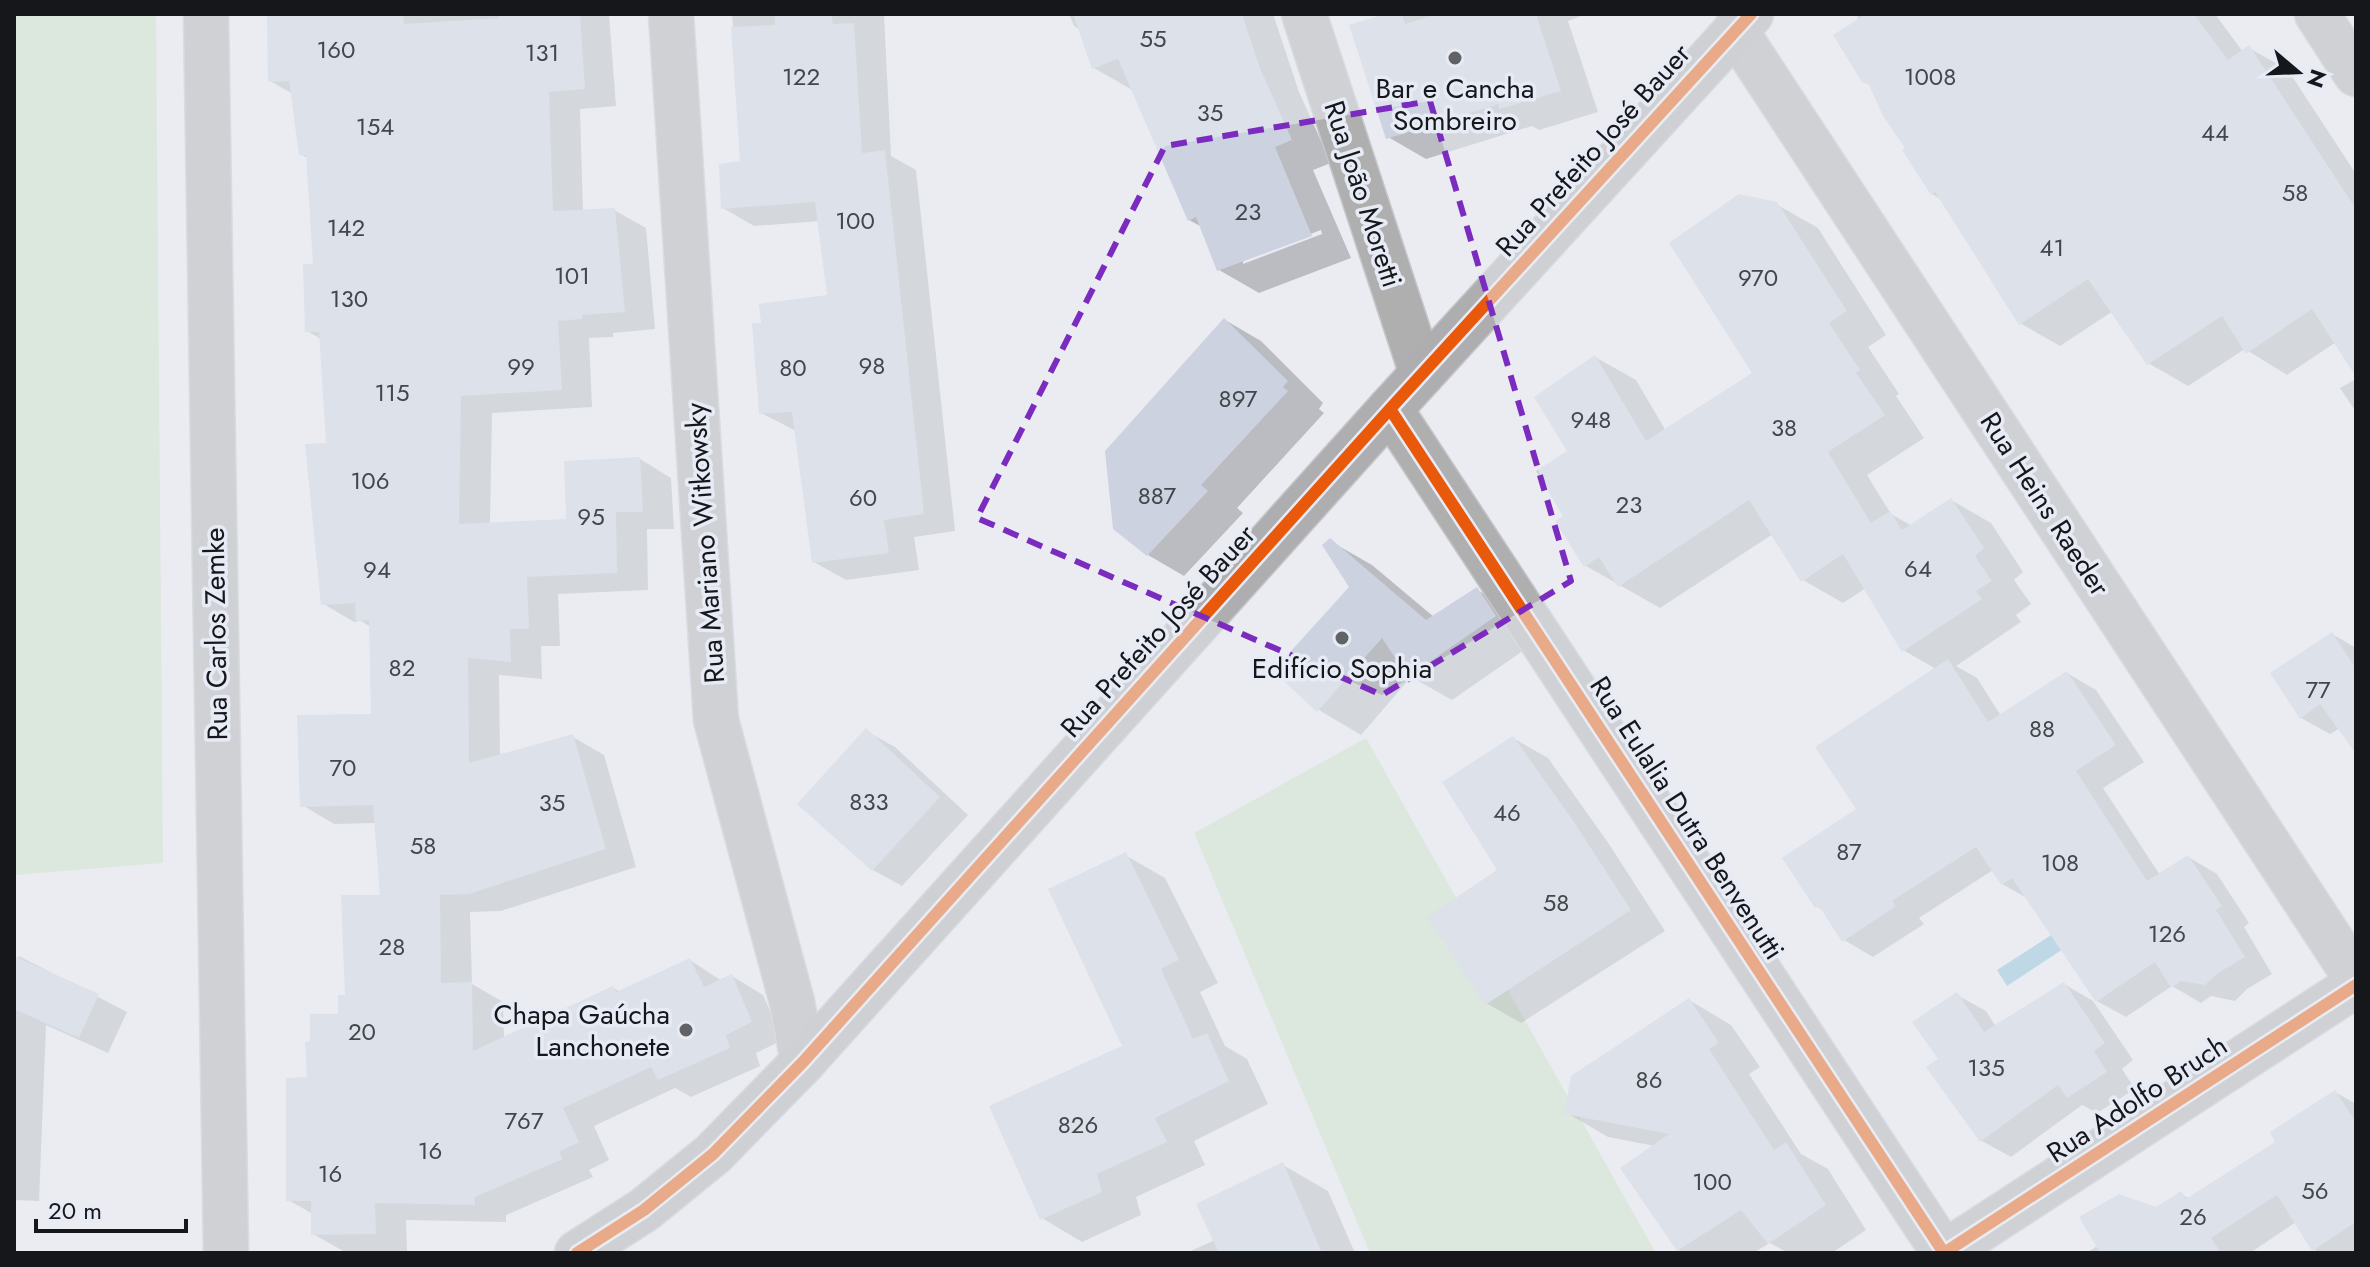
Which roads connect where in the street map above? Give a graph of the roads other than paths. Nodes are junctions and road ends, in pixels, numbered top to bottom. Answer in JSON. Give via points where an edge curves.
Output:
{"nodes":[{"id":1,"x":206,"y":14,"type":"edge"},
{"id":2,"x":671,"y":14,"type":"edge"},
{"id":3,"x":1304,"y":14,"type":"edge"},
{"id":4,"x":2317,"y":14,"type":"edge"},
{"id":5,"x":1743,"y":22,"type":"edge"},
{"id":6,"x":2356,"y":74,"type":"edge"},
{"id":7,"x":1422,"y":374,"type":"junction"},
{"id":8,"x":1390,"y":409,"type":"junction"},
{"id":9,"x":2356,"y":978,"type":"edge"},
{"id":10,"x":2356,"y":985,"type":"edge"},
{"id":11,"x":803,"y":1062,"type":"junction"},
{"id":12,"x":226,"y":1253,"type":"edge"},
{"id":13,"x":577,"y":1253,"type":"edge"},
{"id":14,"x":1944,"y":1253,"type":"edge"}],
"edges":[{"from":1,"to":12,"type":"street","name":"Rua Carlos Zemke"},
{"from":2,"to":11,"type":"street","name":"Rua Mariano Witkowsky","via":[[716,720],[792,1002]]},
{"from":3,"to":7,"type":"street","name":"Rua João Moretti"},
{"from":4,"to":6,"type":"street"},
{"from":5,"to":7,"type":"street","name":"Rua Prefeito José Bauer"},
{"from":5,"to":9,"type":"street","name":"Rua Heins Raeder"},
{"from":7,"to":8,"type":"street","name":"Rua Prefeito José Bauer"},
{"from":8,"to":11,"type":"street","name":"Rua Prefeito José Bauer"},
{"from":8,"to":14,"type":"street","name":"Rua Eulalia Dutra Benvenutti"},
{"from":10,"to":14,"type":"street","name":"Rua Adolfo Bruch"},
{"from":11,"to":13,"type":"street","name":"Rua Prefeito José Bauer","via":[[713,1154],[644,1210]]}]}
